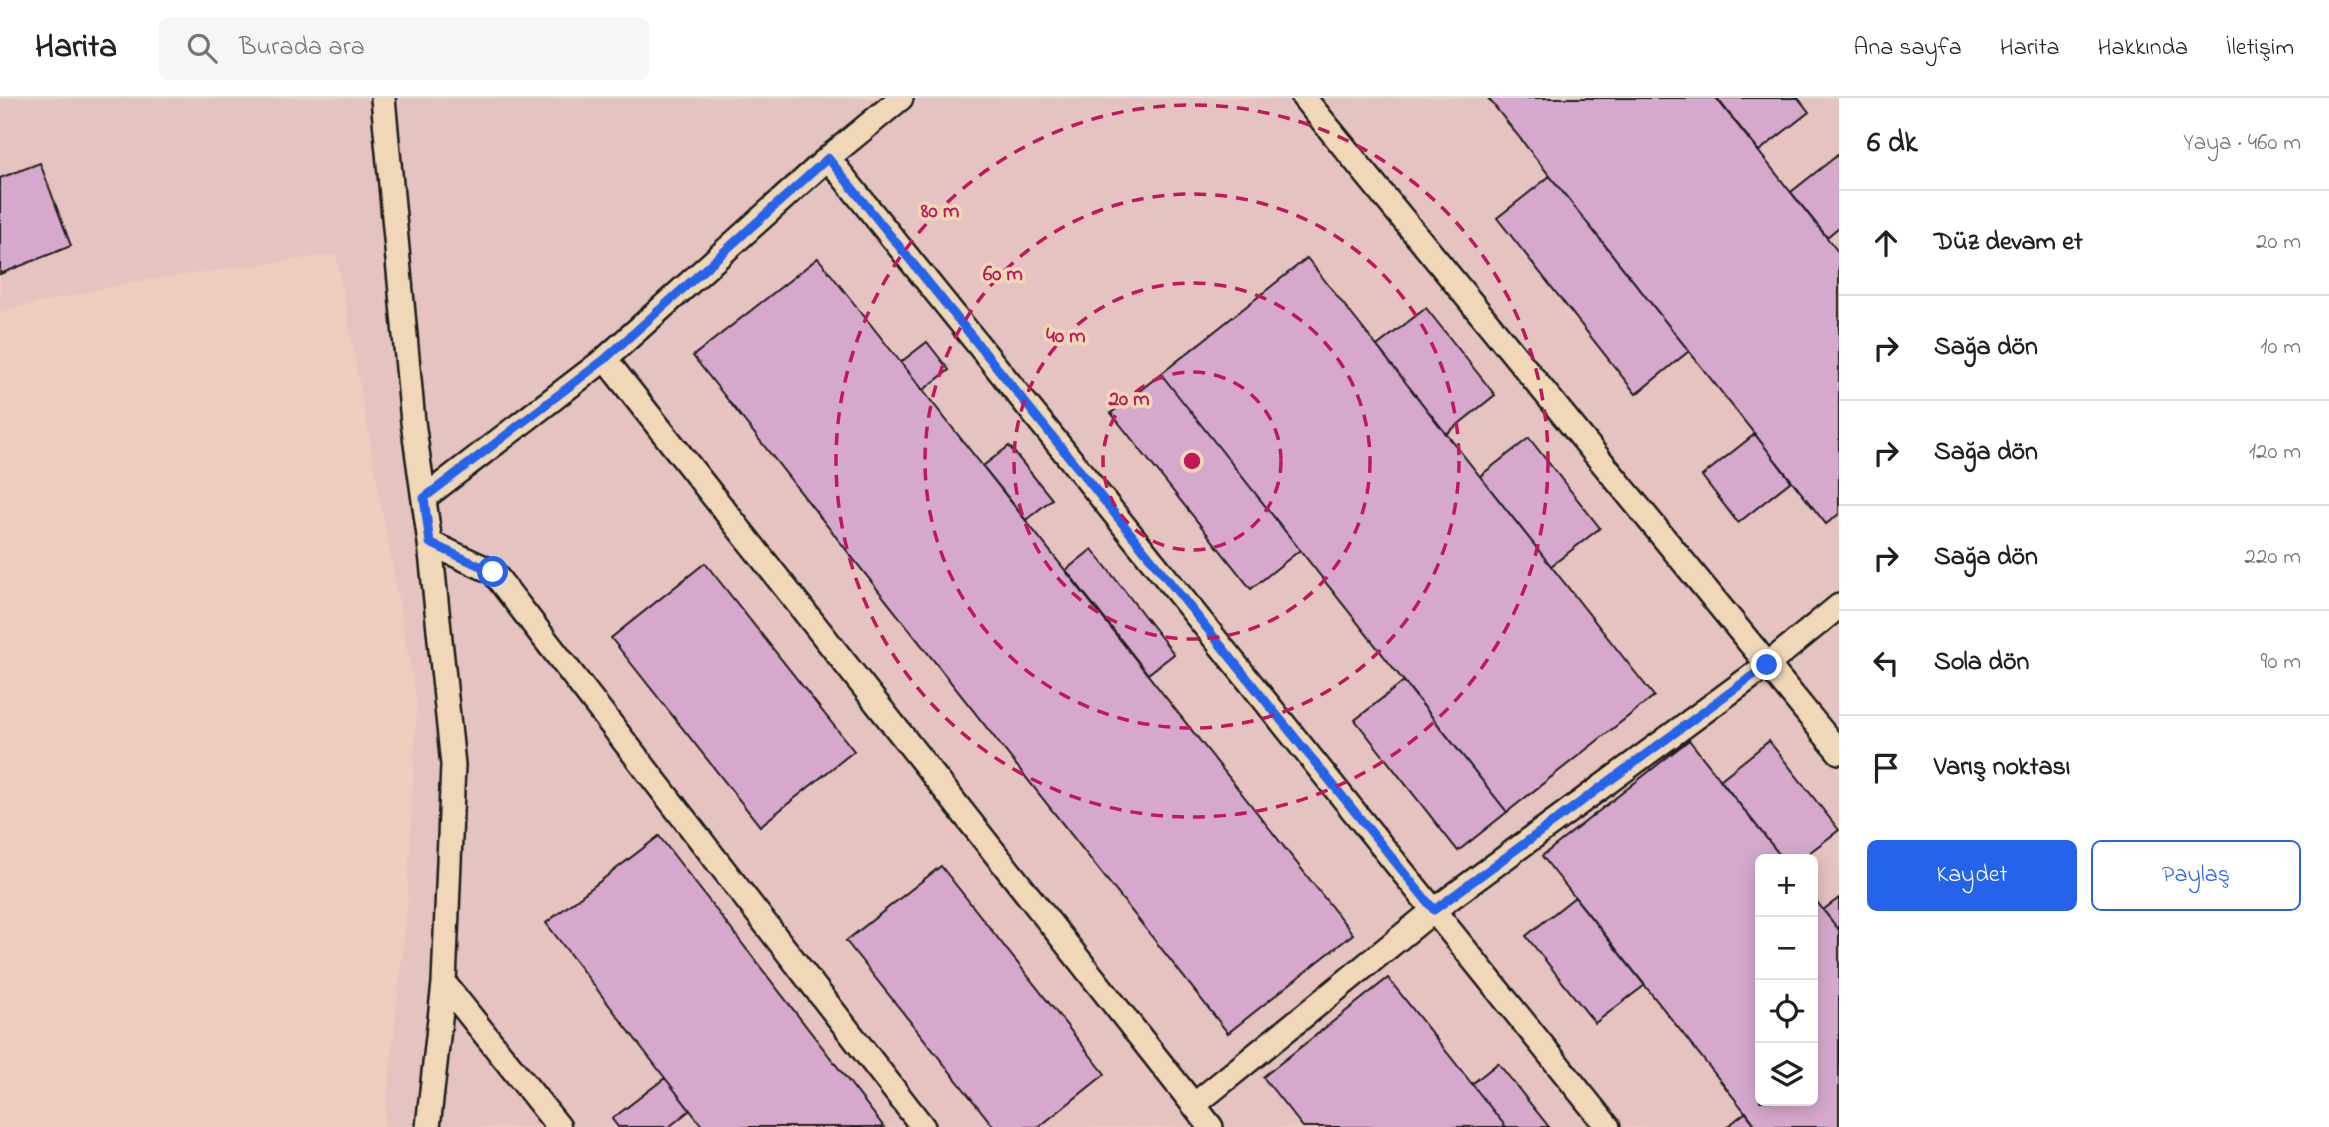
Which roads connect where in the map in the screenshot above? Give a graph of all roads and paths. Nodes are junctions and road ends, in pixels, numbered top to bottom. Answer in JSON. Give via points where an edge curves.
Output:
{"nodes":[{"id":1,"x":383,"y":98,"type":"edge"},
{"id":2,"x":901,"y":98,"type":"edge"},
{"id":3,"x":1304,"y":98,"type":"edge"},
{"id":4,"x":828,"y":158,"type":"junction"},
{"id":5,"x":605,"y":359,"type":"junction"},
{"id":6,"x":424,"y":498,"type":"junction"},
{"id":7,"x":430,"y":543,"type":"junction"},
{"id":8,"x":1839,"y":606,"type":"edge"},
{"id":9,"x":1767,"y":665,"type":"junction"},
{"id":10,"x":1839,"y":752,"type":"edge"},
{"id":11,"x":1434,"y":910,"type":"junction"},
{"id":12,"x":444,"y":983,"type":"junction"},
{"id":13,"x":1194,"y":1105,"type":"junction"},
{"id":14,"x":556,"y":1126,"type":"edge"},
{"id":15,"x":428,"y":1127,"type":"edge"},
{"id":16,"x":923,"y":1127,"type":"edge"},
{"id":17,"x":1211,"y":1127,"type":"edge"},
{"id":18,"x":1608,"y":1127,"type":"edge"}],
"edges":[{"from":1,"to":6,"type":"street"},
{"from":2,"to":4,"type":"street"},
{"from":3,"to":9,"type":"street"},
{"from":4,"to":5,"type":"street"},
{"from":4,"to":11,"type":"street"},
{"from":5,"to":6,"type":"street"},
{"from":5,"to":13,"type":"street"},
{"from":6,"to":7,"type":"street"},
{"from":7,"to":12,"type":"street","via":[[453,765]]},
{"from":7,"to":16,"type":"street","via":[[493,572]]},
{"from":8,"to":9,"type":"street"},
{"from":9,"to":10,"type":"street"},
{"from":9,"to":11,"type":"street"},
{"from":11,"to":13,"type":"street"},
{"from":11,"to":18,"type":"street"},
{"from":12,"to":14,"type":"street"},
{"from":12,"to":15,"type":"street"},
{"from":13,"to":17,"type":"street"}]}
